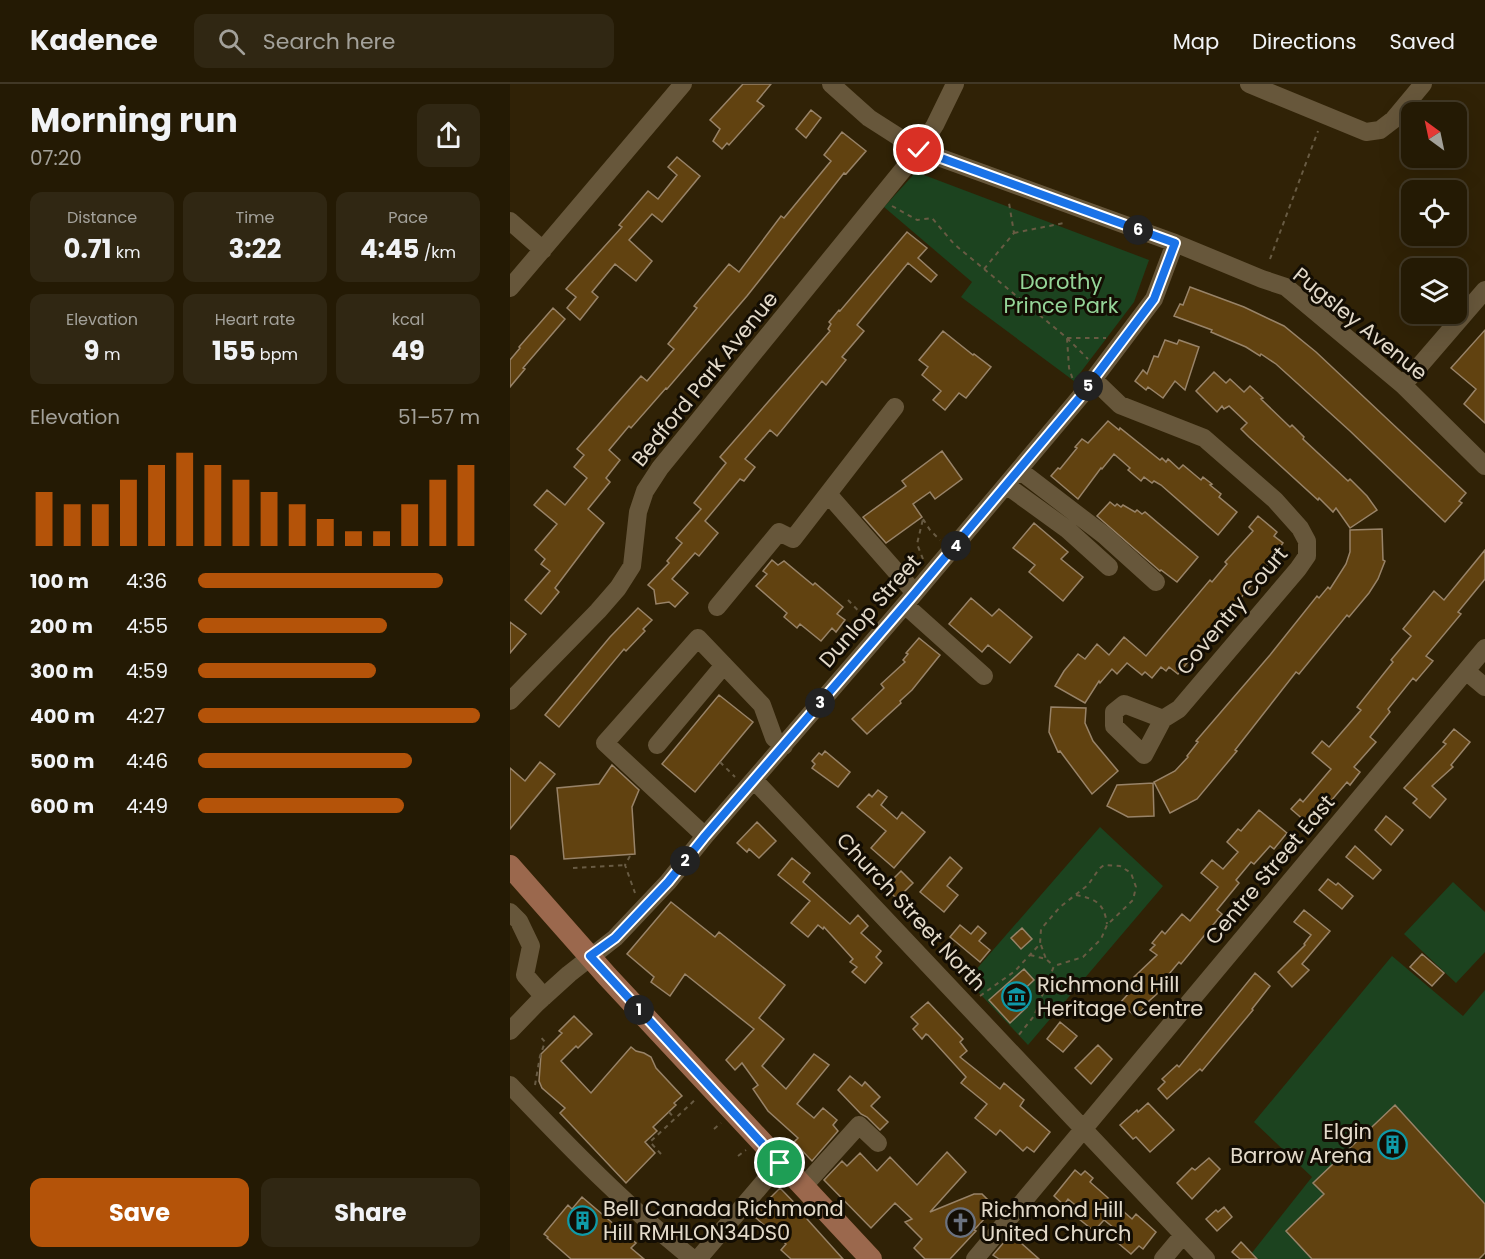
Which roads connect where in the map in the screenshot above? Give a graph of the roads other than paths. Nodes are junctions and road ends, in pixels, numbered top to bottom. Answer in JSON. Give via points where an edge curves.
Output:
{"nodes":[{"id":1,"x":683,"y":84,"type":"edge"},
{"id":2,"x":831,"y":84,"type":"edge"},
{"id":3,"x":955,"y":84,"type":"edge"},
{"id":4,"x":1249,"y":84,"type":"edge"},
{"id":5,"x":1423,"y":84,"type":"edge"},
{"id":6,"x":919,"y":150,"type":"junction"},
{"id":7,"x":510,"y":221,"type":"edge"},
{"id":8,"x":1175,"y":243,"type":"junction"},
{"id":9,"x":543,"y":250,"type":"junction"},
{"id":10,"x":510,"y":288,"type":"edge"},
{"id":11,"x":1485,"y":290,"type":"edge"},
{"id":12,"x":1092,"y":370,"type":"junction"},
{"id":13,"x":1403,"y":385,"type":"junction"},
{"id":14,"x":895,"y":408,"type":"dead end"},
{"id":15,"x":1485,"y":466,"type":"edge"},
{"id":16,"x":1019,"y":470,"type":"junction"},
{"id":17,"x":1006,"y":485,"type":"junction"},
{"id":18,"x":828,"y":494,"type":"junction"},
{"id":19,"x":1108,"y":567,"type":"dead end"},
{"id":20,"x":1156,"y":582,"type":"dead end"},
{"id":21,"x":910,"y":599,"type":"junction"},
{"id":22,"x":717,"y":607,"type":"dead end"},
{"id":23,"x":1485,"y":648,"type":"edge"},
{"id":24,"x":724,"y":665,"type":"junction"},
{"id":25,"x":1466,"y":671,"type":"junction"},
{"id":26,"x":984,"y":676,"type":"dead end"},
{"id":27,"x":1485,"y":687,"type":"edge"},
{"id":28,"x":510,"y":701,"type":"edge"},
{"id":29,"x":1163,"y":718,"type":"dead end"},
{"id":30,"x":657,"y":745,"type":"dead end"},
{"id":31,"x":784,"y":746,"type":"junction"},
{"id":32,"x":747,"y":780,"type":"junction"},
{"id":33,"x":705,"y":836,"type":"junction"},
{"id":34,"x":512,"y":872,"type":"edge"},
{"id":35,"x":541,"y":900,"type":"junction"},
{"id":36,"x":514,"y":917,"type":"edge"},
{"id":37,"x":590,"y":956,"type":"junction"},
{"id":38,"x":544,"y":997,"type":"junction"},
{"id":39,"x":510,"y":1032,"type":"edge"},
{"id":40,"x":510,"y":1085,"type":"edge"},
{"id":41,"x":1082,"y":1129,"type":"junction"},
{"id":42,"x":878,"y":1143,"type":"dead end"},
{"id":43,"x":780,"y":1163,"type":"junction"},
{"id":44,"x":803,"y":1187,"type":"junction"},
{"id":45,"x":1183,"y":1235,"type":"junction"},
{"id":46,"x":693,"y":1259,"type":"edge"},
{"id":47,"x":698,"y":1259,"type":"edge"},
{"id":48,"x":871,"y":1259,"type":"edge"},
{"id":49,"x":975,"y":1259,"type":"edge"},
{"id":50,"x":1163,"y":1259,"type":"edge"},
{"id":51,"x":1206,"y":1259,"type":"edge"}],
"edges":[{"from":1,"to":9,"type":"street"},
{"from":2,"to":6,"type":"street","name":"Pugsley Avenue","via":[[869,118]]},
{"from":3,"to":6,"type":"street","name":"Bedford Park Avenue"},
{"from":4,"to":5,"type":"street","via":[[1366,132],[1380,130],[1393,120]]},
{"from":6,"to":8,"type":"street","name":"Pugsley Avenue"},
{"from":6,"to":28,"type":"street","name":"Bedford Park Avenue","via":[[660,468],[645,491],[638,512],[632,566],[618,588]]},
{"from":7,"to":9,"type":"street"},
{"from":8,"to":12,"type":"street","name":"Dunlop Street","via":[[1154,299]]},
{"from":8,"to":13,"type":"street","name":"Pugsley Avenue","via":[[1286,287]]},
{"from":9,"to":10,"type":"street"},
{"from":11,"to":13,"type":"street"},
{"from":12,"to":16,"type":"street","name":"Dunlop Street"},
{"from":12,"to":29,"type":"street","name":"Coventry Court","via":[[1120,405],[1204,438],[1275,500],[1307,540],[1307,556],[1298,569],[1179,709]]},
{"from":13,"to":15,"type":"street","name":"Pugsley Avenue"},
{"from":14,"to":18,"type":"street"},
{"from":16,"to":17,"type":"street","name":"Dunlop Street"},
{"from":16,"to":20,"type":"street","via":[[1104,535]]},
{"from":17,"to":19,"type":"street","via":[[1068,530]]},
{"from":17,"to":21,"type":"street","name":"Dunlop Street"},
{"from":18,"to":21,"type":"street"},
{"from":18,"to":22,"type":"street","via":[[793,539],[779,532]]},
{"from":21,"to":26,"type":"street"},
{"from":21,"to":31,"type":"street","name":"Dunlop Street"},
{"from":23,"to":25,"type":"street","name":"Centre Street East"},
{"from":24,"to":30,"type":"street"},
{"from":24,"to":31,"type":"street","via":[[762,705],[774,738]]},
{"from":24,"to":33,"type":"street","via":[[698,638],[605,743]]},
{"from":25,"to":27,"type":"street"},
{"from":25,"to":41,"type":"street","name":"Centre Street East"},
{"from":31,"to":32,"type":"street","name":"Dunlop Street"},
{"from":32,"to":33,"type":"street","name":"Dunlop Street"},
{"from":32,"to":41,"type":"street","name":"Church Street North"},
{"from":33,"to":37,"type":"street","name":"Dunlop Street","via":[[615,938]]},
{"from":34,"to":35,"type":"main road"},
{"from":35,"to":36,"type":"street"},
{"from":35,"to":37,"type":"main road"},
{"from":36,"to":38,"type":"street","via":[[531,946],[520,980]]},
{"from":37,"to":38,"type":"street","name":"Dunlop Street"},
{"from":37,"to":43,"type":"main road"},
{"from":38,"to":39,"type":"street","name":"Dunlop Street"},
{"from":40,"to":46,"type":"street","via":[[661,1234]]},
{"from":41,"to":45,"type":"street","name":"Church Street North"},
{"from":41,"to":49,"type":"street","name":"Centre Street East"},
{"from":42,"to":44,"type":"street","via":[[859,1125]]},
{"from":43,"to":44,"type":"main road"},
{"from":43,"to":47,"type":"street"},
{"from":44,"to":48,"type":"main road"},
{"from":45,"to":50,"type":"street"},
{"from":45,"to":51,"type":"street","name":"Church Street North"}]}
